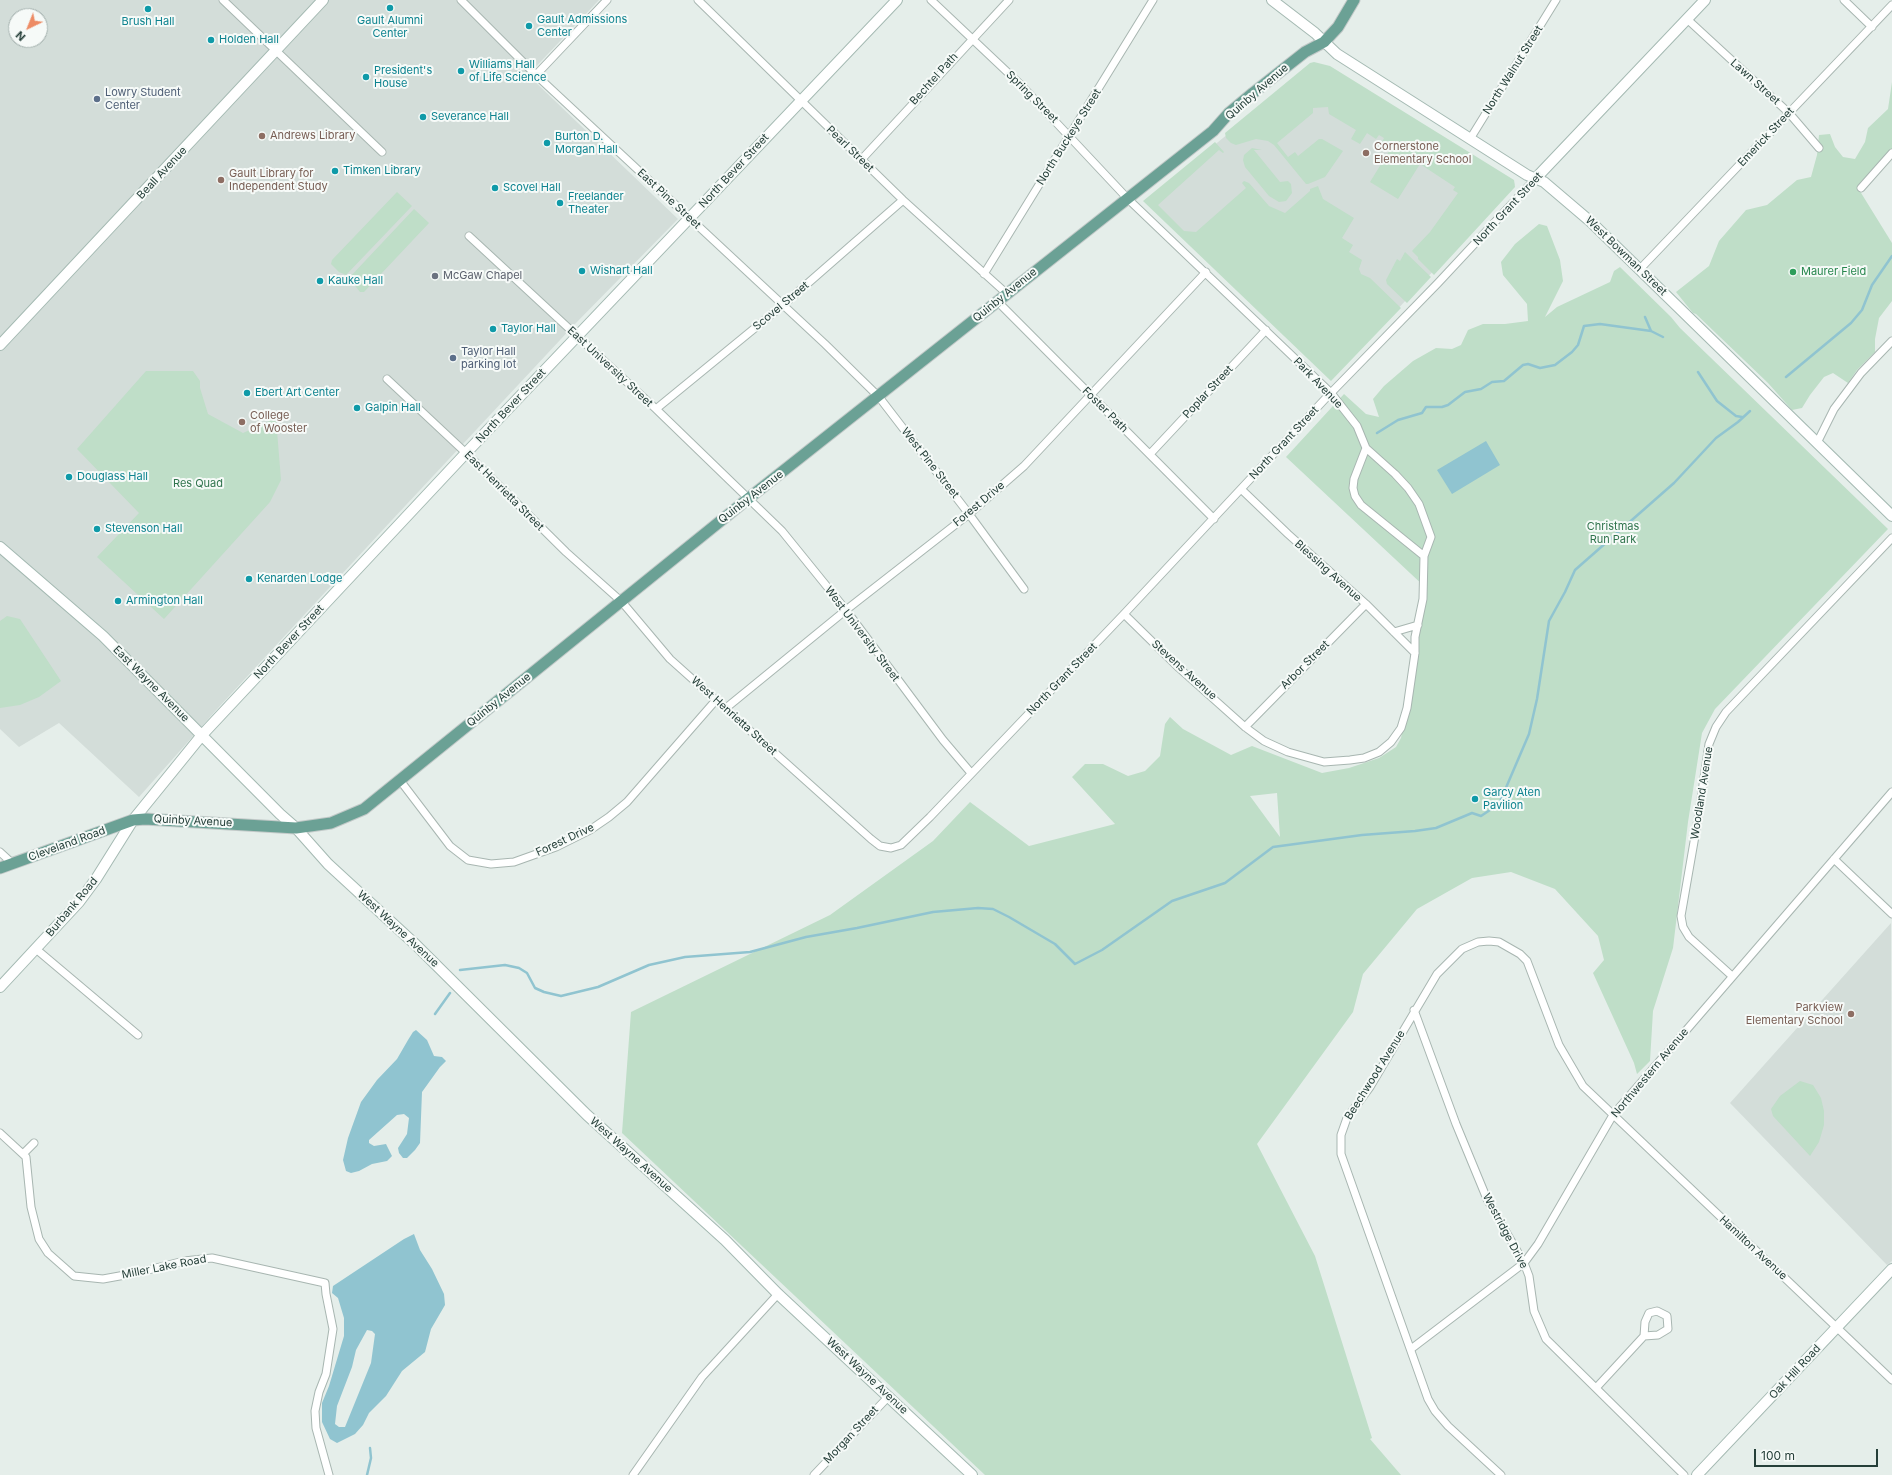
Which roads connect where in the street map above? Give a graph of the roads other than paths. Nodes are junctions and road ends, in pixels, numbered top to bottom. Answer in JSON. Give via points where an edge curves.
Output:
{"nodes":[{"id":1,"x":223,"y":0,"type":"edge"},
{"id":2,"x":322,"y":0,"type":"edge"},
{"id":3,"x":461,"y":0,"type":"edge"},
{"id":4,"x":608,"y":0,"type":"edge"},
{"id":5,"x":698,"y":0,"type":"edge"},
{"id":6,"x":897,"y":0,"type":"edge"},
{"id":7,"x":931,"y":0,"type":"edge"},
{"id":8,"x":1009,"y":0,"type":"edge"},
{"id":9,"x":1153,"y":0,"type":"edge"},
{"id":10,"x":1272,"y":0,"type":"edge"},
{"id":11,"x":1354,"y":0,"type":"edge"},
{"id":12,"x":1556,"y":0,"type":"edge"},
{"id":13,"x":1705,"y":0,"type":"edge"},
{"id":14,"x":1844,"y":0,"type":"edge"},
{"id":15,"x":1892,"y":5,"type":"edge"},
{"id":16,"x":1687,"y":20,"type":"junction"},
{"id":17,"x":1872,"y":27,"type":"junction"},
{"id":18,"x":971,"y":39,"type":"junction"},
{"id":19,"x":1324,"y":42,"type":"junction"},
{"id":20,"x":276,"y":50,"type":"junction"},
{"id":21,"x":536,"y":75,"type":"junction"},
{"id":22,"x":801,"y":100,"type":"junction"},
{"id":23,"x":1789,"y":113,"type":"junction"},
{"id":24,"x":1069,"y":136,"type":"junction"},
{"id":25,"x":1470,"y":139,"type":"junction"},
{"id":26,"x":1819,"y":148,"type":"dead end"},
{"id":27,"x":382,"y":152,"type":"dead end"},
{"id":28,"x":1892,"y":153,"type":"edge"},
{"id":29,"x":861,"y":160,"type":"junction"},
{"id":30,"x":1536,"y":178,"type":"junction"},
{"id":31,"x":1861,"y":188,"type":"dead end"},
{"id":32,"x":1128,"y":199,"type":"junction"},
{"id":33,"x":903,"y":200,"type":"junction"},
{"id":34,"x":689,"y":219,"type":"junction"},
{"id":35,"x":469,"y":236,"type":"dead end"},
{"id":36,"x":1640,"y":269,"type":"junction"},
{"id":37,"x":1206,"y":272,"type":"junction"},
{"id":38,"x":984,"y":274,"type":"junction"},
{"id":39,"x":1006,"y":293,"type":"junction"},
{"id":40,"x":997,"y":301,"type":"junction"},
{"id":41,"x":783,"y":305,"type":"junction"},
{"id":42,"x":1266,"y":330,"type":"junction"},
{"id":43,"x":578,"y":336,"type":"junction"},
{"id":44,"x":1892,"y":341,"type":"edge"},
{"id":45,"x":0,"y":345,"type":"edge"},
{"id":46,"x":387,"y":379,"type":"dead end"},
{"id":47,"x":1331,"y":393,"type":"junction"},
{"id":48,"x":1090,"y":396,"type":"junction"},
{"id":49,"x":879,"y":397,"type":"junction"},
{"id":50,"x":656,"y":409,"type":"junction"},
{"id":51,"x":1817,"y":443,"type":"junction"},
{"id":52,"x":1366,"y":448,"type":"junction"},
{"id":53,"x":466,"y":453,"type":"junction"},
{"id":54,"x":1150,"y":454,"type":"junction"},
{"id":55,"x":1241,"y":489,"type":"junction"},
{"id":56,"x":749,"y":498,"type":"junction"},
{"id":57,"x":969,"y":514,"type":"junction"},
{"id":58,"x":1892,"y":516,"type":"edge"},
{"id":59,"x":1214,"y":519,"type":"junction"},
{"id":60,"x":1892,"y":538,"type":"edge"},
{"id":61,"x":0,"y":548,"type":"edge"},
{"id":62,"x":1424,"y":556,"type":"junction"},
{"id":63,"x":1024,"y":589,"type":"dead end"},
{"id":64,"x":622,"y":602,"type":"junction"},
{"id":65,"x":1366,"y":604,"type":"junction"},
{"id":66,"x":846,"y":610,"type":"junction"},
{"id":67,"x":1124,"y":614,"type":"junction"},
{"id":68,"x":1418,"y":625,"type":"junction"},
{"id":69,"x":1394,"y":632,"type":"junction"},
{"id":70,"x":1415,"y":653,"type":"junction"},
{"id":71,"x":716,"y":700,"type":"junction"},
{"id":72,"x":726,"y":708,"type":"junction"},
{"id":73,"x":1245,"y":726,"type":"junction"},
{"id":74,"x":202,"y":735,"type":"junction"},
{"id":75,"x":971,"y":773,"type":"junction"},
{"id":76,"x":399,"y":779,"type":"junction"},
{"id":77,"x":1892,"y":792,"type":"edge"},
{"id":78,"x":133,"y":820,"type":"junction"},
{"id":79,"x":854,"y":823,"type":"joint"},
{"id":80,"x":296,"y":828,"type":"junction"},
{"id":81,"x":0,"y":852,"type":"edge"},
{"id":82,"x":1834,"y":859,"type":"junction"},
{"id":83,"x":12,"y":863,"type":"junction"},
{"id":84,"x":0,"y":868,"type":"edge"},
{"id":85,"x":1892,"y":914,"type":"edge"},
{"id":86,"x":36,"y":949,"type":"junction"},
{"id":87,"x":1732,"y":976,"type":"junction"},
{"id":88,"x":0,"y":987,"type":"edge"},
{"id":89,"x":1414,"y":1010,"type":"junction"},
{"id":90,"x":138,"y":1036,"type":"dead end"},
{"id":91,"x":1613,"y":1115,"type":"junction"},
{"id":92,"x":0,"y":1134,"type":"edge"},
{"id":93,"x":34,"y":1143,"type":"dead end"},
{"id":94,"x":23,"y":1154,"type":"junction"},
{"id":95,"x":1524,"y":1263,"type":"junction"},
{"id":96,"x":1892,"y":1270,"type":"edge"},
{"id":97,"x":778,"y":1294,"type":"junction"},
{"id":98,"x":1837,"y":1328,"type":"junction"},
{"id":99,"x":1644,"y":1336,"type":"dead end"},
{"id":100,"x":1411,"y":1349,"type":"junction"},
{"id":101,"x":1892,"y":1380,"type":"edge"},
{"id":102,"x":1596,"y":1388,"type":"junction"},
{"id":103,"x":889,"y":1396,"type":"junction"},
{"id":104,"x":328,"y":1473,"type":"edge"},
{"id":105,"x":633,"y":1475,"type":"edge"},
{"id":106,"x":814,"y":1475,"type":"edge"},
{"id":107,"x":972,"y":1475,"type":"edge"},
{"id":108,"x":1501,"y":1475,"type":"edge"},
{"id":109,"x":1684,"y":1475,"type":"edge"},
{"id":110,"x":1698,"y":1475,"type":"edge"}],
"edges":[{"from":1,"to":20,"type":"street"},
{"from":2,"to":20,"type":"street","name":"Beall Avenue"},
{"from":3,"to":21,"type":"street","name":"East Pine Street"},
{"from":4,"to":21,"type":"street"},
{"from":5,"to":22,"type":"street","name":"Pearl Street"},
{"from":6,"to":22,"type":"street","name":"North Bever Street"},
{"from":7,"to":18,"type":"street","name":"Spring Street"},
{"from":8,"to":18,"type":"street","name":"Bechtel Path"},
{"from":9,"to":24,"type":"street","name":"North Buckeye Street"},
{"from":10,"to":19,"type":"street","name":"West Bowman Street"},
{"from":11,"to":19,"type":"main road","name":"Quinby Avenue","via":[[1338,27]]},
{"from":12,"to":25,"type":"street","name":"North Walnut Street"},
{"from":13,"to":16,"type":"street","name":"North Grant Street"},
{"from":14,"to":17,"type":"street"},
{"from":15,"to":17,"type":"street","name":"Emerick Street"},
{"from":16,"to":23,"type":"street","name":"Lawn Street"},
{"from":16,"to":30,"type":"street","name":"North Grant Street"},
{"from":17,"to":23,"type":"street","name":"Emerick Street"},
{"from":18,"to":24,"type":"street","name":"Spring Street","via":[[1021,85]]},
{"from":18,"to":29,"type":"street","name":"Bechtel Path"},
{"from":19,"to":25,"type":"street","name":"West Bowman Street","via":[[1338,54]]},
{"from":19,"to":32,"type":"main road","name":"Quinby Avenue","via":[[1305,52],[1253,93],[1220,125]]},
{"from":20,"to":27,"type":"street"},
{"from":20,"to":45,"type":"street","name":"Beall Avenue"},
{"from":21,"to":34,"type":"street","name":"East Pine Street"},
{"from":22,"to":29,"type":"street","name":"Pearl Street"},
{"from":22,"to":34,"type":"street","name":"North Bever Street"},
{"from":23,"to":26,"type":"street","name":"Lawn Street"},
{"from":23,"to":36,"type":"street","name":"Emerick Street"},
{"from":24,"to":32,"type":"street","name":"Spring Street"},
{"from":24,"to":38,"type":"street","name":"North Buckeye Street"},
{"from":25,"to":30,"type":"street","name":"West Bowman Street"},
{"from":28,"to":31,"type":"street"},
{"from":29,"to":33,"type":"street","name":"Pearl Street"},
{"from":30,"to":36,"type":"street","name":"West Bowman Street","via":[[1591,222]]},
{"from":30,"to":47,"type":"street","name":"North Grant Street"},
{"from":32,"to":37,"type":"street","name":"Park Avenue"},
{"from":32,"to":39,"type":"main road","name":"Quinby Avenue"},
{"from":33,"to":38,"type":"street","name":"Pearl Street"},
{"from":33,"to":41,"type":"street","name":"Scovel Street"},
{"from":34,"to":41,"type":"street","name":"East Pine Street"},
{"from":34,"to":43,"type":"street","name":"North Bever Street"},
{"from":35,"to":43,"type":"street","name":"East University Street"},
{"from":36,"to":51,"type":"street","name":"West Bowman Street"},
{"from":37,"to":42,"type":"street","name":"Park Avenue"},
{"from":37,"to":48,"type":"street","name":"Forest Drive"},
{"from":38,"to":39,"type":"street","name":"Pearl Street"},
{"from":39,"to":40,"type":"main road","name":"Quinby Avenue"},
{"from":40,"to":48,"type":"street","name":"Foster Path"},
{"from":40,"to":49,"type":"main road","name":"Quinby Avenue"},
{"from":41,"to":49,"type":"street","name":"East Pine Street"},
{"from":41,"to":50,"type":"street","name":"Scovel Street"},
{"from":42,"to":47,"type":"street","name":"Park Avenue"},
{"from":42,"to":54,"type":"street","name":"Poplar Street"},
{"from":43,"to":50,"type":"street","name":"East University Street"},
{"from":43,"to":53,"type":"street","name":"North Bever Street"},
{"from":44,"to":51,"type":"street","via":[[1861,373],[1834,409]]},
{"from":46,"to":53,"type":"street","name":"East Henrietta Street"},
{"from":47,"to":52,"type":"street","name":"Park Avenue","via":[[1357,426]]},
{"from":47,"to":55,"type":"street","name":"North Grant Street"},
{"from":48,"to":54,"type":"street","name":"Foster Path"},
{"from":48,"to":57,"type":"street","name":"Forest Drive","via":[[1024,466]]},
{"from":49,"to":56,"type":"main road","name":"Quinby Avenue"},
{"from":49,"to":57,"type":"street","name":"West Pine Street"},
{"from":50,"to":56,"type":"street","name":"East University Street"},
{"from":51,"to":58,"type":"street","name":"West Bowman Street"},
{"from":52,"to":62,"type":"street","name":"Park Avenue","via":[[1395,474],[1419,504],[1431,537]]},
{"from":52,"to":62,"type":"street","via":[[1354,479],[1355,496],[1361,505]]},
{"from":53,"to":64,"type":"street","name":"East Henrietta Street","via":[[566,552]]},
{"from":53,"to":74,"type":"street","name":"North Bever Street"},
{"from":54,"to":59,"type":"street","name":"Foster Path"},
{"from":55,"to":59,"type":"street","name":"North Grant Street"},
{"from":55,"to":65,"type":"street","name":"Blessing Avenue"},
{"from":56,"to":64,"type":"main road","name":"Quinby Avenue"},
{"from":56,"to":66,"type":"street","name":"West University Street","via":[[782,531]]},
{"from":57,"to":63,"type":"street","name":"West Pine Street"},
{"from":57,"to":66,"type":"street","name":"Forest Drive"},
{"from":59,"to":67,"type":"street","name":"North Grant Street"},
{"from":60,"to":87,"type":"street","name":"Woodland Avenue","via":[[1726,712],[1709,744],[1681,916],[1683,927],[1689,937]]},
{"from":61,"to":74,"type":"street","name":"East Wayne Avenue","via":[[103,636]]},
{"from":62,"to":68,"type":"street","name":"Park Avenue","via":[[1423,600]]},
{"from":64,"to":71,"type":"street","name":"West Henrietta Street","via":[[670,658]]},
{"from":64,"to":76,"type":"main road","name":"Quinby Avenue"},
{"from":65,"to":69,"type":"street","name":"Blessing Avenue"},
{"from":65,"to":73,"type":"street","name":"Arbor Street"},
{"from":66,"to":72,"type":"street","name":"Forest Drive"},
{"from":66,"to":75,"type":"street","name":"West University Street","via":[[943,740]]},
{"from":67,"to":73,"type":"street","name":"Stevens Avenue","via":[[1179,668]]},
{"from":67,"to":75,"type":"street","name":"North Grant Street"},
{"from":68,"to":69,"type":"street"},
{"from":68,"to":70,"type":"street","name":"Park Avenue"},
{"from":69,"to":70,"type":"street","name":"Blessing Avenue"},
{"from":70,"to":73,"type":"street","name":"Stevens Avenue","via":[[1407,708],[1401,728],[1392,742],[1379,752],[1350,760],[1324,762],[1288,752],[1264,741]]},
{"from":71,"to":72,"type":"street","name":"West Henrietta Street"},
{"from":71,"to":76,"type":"street","name":"Forest Drive","via":[[627,802],[609,818],[556,846],[514,862],[491,864],[468,860],[450,846]]},
{"from":72,"to":79,"type":"street","name":"West Henrietta Street"},
{"from":74,"to":78,"type":"street","name":"North Bever Street"},
{"from":74,"to":80,"type":"street","name":"East Wayne Avenue"},
{"from":75,"to":79,"type":"street","name":"North Grant Street","via":[[901,845],[891,848],[880,846]]},
{"from":76,"to":80,"type":"main road","name":"Quinby Avenue","via":[[364,809],[330,823]]},
{"from":77,"to":82,"type":"street","name":"Northwestern Avenue"},
{"from":78,"to":80,"type":"main road","name":"Quinby Avenue"},
{"from":78,"to":83,"type":"main road","name":"Cleveland Road"},
{"from":78,"to":86,"type":"street","name":"Burbank Road","via":[[79,902]]},
{"from":80,"to":97,"type":"street","name":"West Wayne Avenue","via":[[328,864],[416,945],[587,1116],[725,1240]]},
{"from":81,"to":83,"type":"street"},
{"from":82,"to":85,"type":"street"},
{"from":82,"to":87,"type":"street","name":"Northwestern Avenue"},
{"from":83,"to":84,"type":"main road","name":"Cleveland Road"},
{"from":86,"to":88,"type":"street","name":"Burbank Road"},
{"from":86,"to":90,"type":"street"},
{"from":87,"to":91,"type":"street","name":"Northwestern Avenue"},
{"from":89,"to":91,"type":"street","name":"Beechwood Avenue","via":[[1437,974],[1462,949],[1478,942],[1499,942],[1527,961],[1559,1045],[1570,1065],[1583,1086]]},
{"from":89,"to":95,"type":"street","name":"Westridge Drive","via":[[1487,1199]]},
{"from":89,"to":100,"type":"street","name":"Beechwood Avenue","via":[[1378,1073],[1347,1118],[1341,1135],[1341,1154]]},
{"from":91,"to":95,"type":"street","name":"Northwestern Avenue","via":[[1538,1244]]},
{"from":91,"to":98,"type":"street","name":"Hamilton Avenue"},
{"from":92,"to":94,"type":"street"},
{"from":93,"to":94,"type":"street"},
{"from":94,"to":104,"type":"street","name":"Miller Lake Road","via":[[26,1157],[39,1239],[48,1253],[74,1276],[103,1279],[184,1261],[212,1258],[325,1283],[333,1329],[326,1374],[318,1392],[315,1411],[316,1428]]},
{"from":95,"to":100,"type":"street","name":"Northwestern Avenue"},
{"from":95,"to":102,"type":"street","name":"Westridge Drive","via":[[1529,1276],[1534,1311],[1546,1339]]},
{"from":96,"to":98,"type":"street","name":"Oak Hill Road"},
{"from":97,"to":103,"type":"street","name":"West Wayne Avenue"},
{"from":97,"to":105,"type":"street","via":[[702,1377]]},
{"from":98,"to":101,"type":"street","name":"Hamilton Avenue"},
{"from":98,"to":110,"type":"street","name":"Oak Hill Road"},
{"from":99,"to":102,"type":"street"},
{"from":100,"to":108,"type":"street","name":"Beechwood Avenue","via":[[1435,1411]]},
{"from":102,"to":109,"type":"street","name":"Westridge Drive"},
{"from":103,"to":106,"type":"street","name":"Morgan Street"},
{"from":103,"to":107,"type":"street","name":"West Wayne Avenue"}]}
